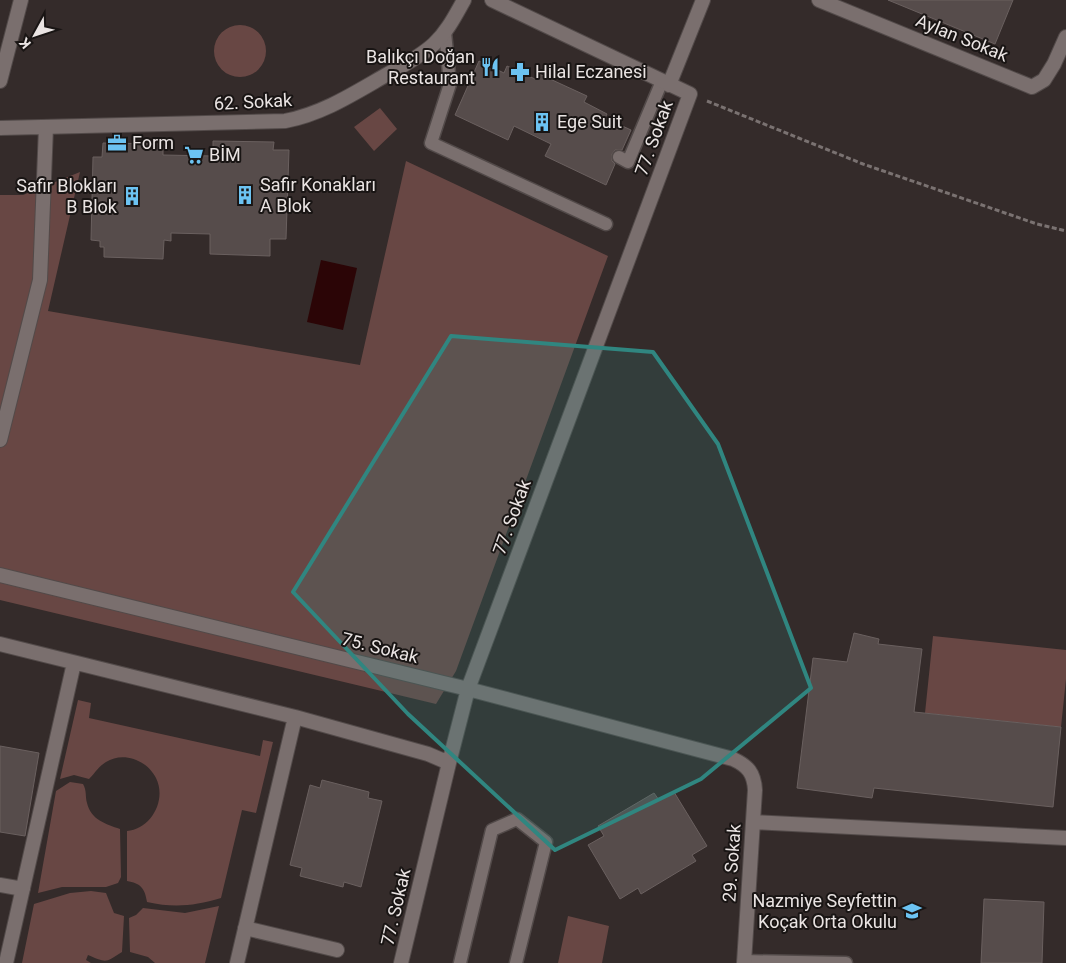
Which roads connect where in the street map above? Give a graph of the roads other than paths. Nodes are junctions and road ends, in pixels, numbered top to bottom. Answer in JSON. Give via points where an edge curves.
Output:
{"nodes":[{"id":1,"x":21,"y":0,"type":"edge"},
{"id":2,"x":464,"y":0,"type":"edge"},
{"id":3,"x":492,"y":0,"type":"edge"},
{"id":4,"x":703,"y":0,"type":"edge"},
{"id":5,"x":820,"y":0,"type":"edge"},
{"id":6,"x":445,"y":32,"type":"junction"},
{"id":7,"x":1066,"y":37,"type":"edge"},
{"id":8,"x":0,"y":81,"type":"edge"},
{"id":9,"x":666,"y":83,"type":"junction"},
{"id":10,"x":46,"y":127,"type":"junction"},
{"id":11,"x":0,"y":128,"type":"edge"},
{"id":12,"x":619,"y":157,"type":"dead end"},
{"id":13,"x":606,"y":224,"type":"dead end"},
{"id":14,"x":0,"y":440,"type":"edge"},
{"id":15,"x":0,"y":574,"type":"edge"},
{"id":16,"x":0,"y":644,"type":"edge"},
{"id":17,"x":74,"y":663,"type":"junction"},
{"id":18,"x":468,"y":689,"type":"junction"},
{"id":19,"x":295,"y":717,"type":"junction"},
{"id":20,"x":449,"y":762,"type":"junction"},
{"id":21,"x":748,"y":767,"type":"joint"},
{"id":22,"x":753,"y":822,"type":"junction"},
{"id":23,"x":1066,"y":838,"type":"edge"},
{"id":24,"x":0,"y":885,"type":"edge"},
{"id":25,"x":23,"y":890,"type":"junction"},
{"id":26,"x":245,"y":928,"type":"junction"},
{"id":27,"x":337,"y":950,"type":"dead end"},
{"id":28,"x":744,"y":962,"type":"edge"},
{"id":29,"x":6,"y":963,"type":"edge"},
{"id":30,"x":237,"y":963,"type":"edge"},
{"id":31,"x":402,"y":963,"type":"edge"},
{"id":32,"x":460,"y":963,"type":"edge"},
{"id":33,"x":516,"y":963,"type":"edge"},
{"id":34,"x":846,"y":963,"type":"edge"}],
"edges":[{"from":1,"to":8,"type":"street"},
{"from":2,"to":6,"type":"street","name":"62. Sokak"},
{"from":3,"to":9,"type":"street"},
{"from":4,"to":9,"type":"street"},
{"from":5,"to":7,"type":"street","name":"Aylan Sokak","via":[[1032,87],[1044,80]]},
{"from":6,"to":10,"type":"street","name":"62. Sokak","via":[[418,57],[330,107],[304,118]]},
{"from":6,"to":13,"type":"lane","via":[[450,84],[431,143]]},
{"from":9,"to":12,"type":"lane","via":[[628,162]]},
{"from":9,"to":18,"type":"street","name":"77. Sokak","via":[[690,94]]},
{"from":10,"to":11,"type":"street","name":"62. Sokak"},
{"from":10,"to":14,"type":"street","via":[[40,280]]},
{"from":15,"to":18,"type":"street","name":"75. Sokak"},
{"from":16,"to":17,"type":"street"},
{"from":17,"to":19,"type":"street"},
{"from":17,"to":25,"type":"street"},
{"from":18,"to":20,"type":"street","name":"77. Sokak"},
{"from":18,"to":21,"type":"street","name":"75. Sokak","via":[[733,759]]},
{"from":19,"to":20,"type":"street"},
{"from":19,"to":26,"type":"street"},
{"from":20,"to":31,"type":"street","name":"77. Sokak"},
{"from":21,"to":22,"type":"street","name":"29. Sokak","via":[[754,782]]},
{"from":22,"to":23,"type":"street"},
{"from":22,"to":28,"type":"street","name":"29. Sokak"},
{"from":24,"to":25,"type":"street"},
{"from":25,"to":29,"type":"street"},
{"from":26,"to":27,"type":"street"},
{"from":26,"to":30,"type":"street"},
{"from":28,"to":34,"type":"lane"},
{"from":32,"to":33,"type":"lane","via":[[492,830],[517,820],[546,842]]}]}
